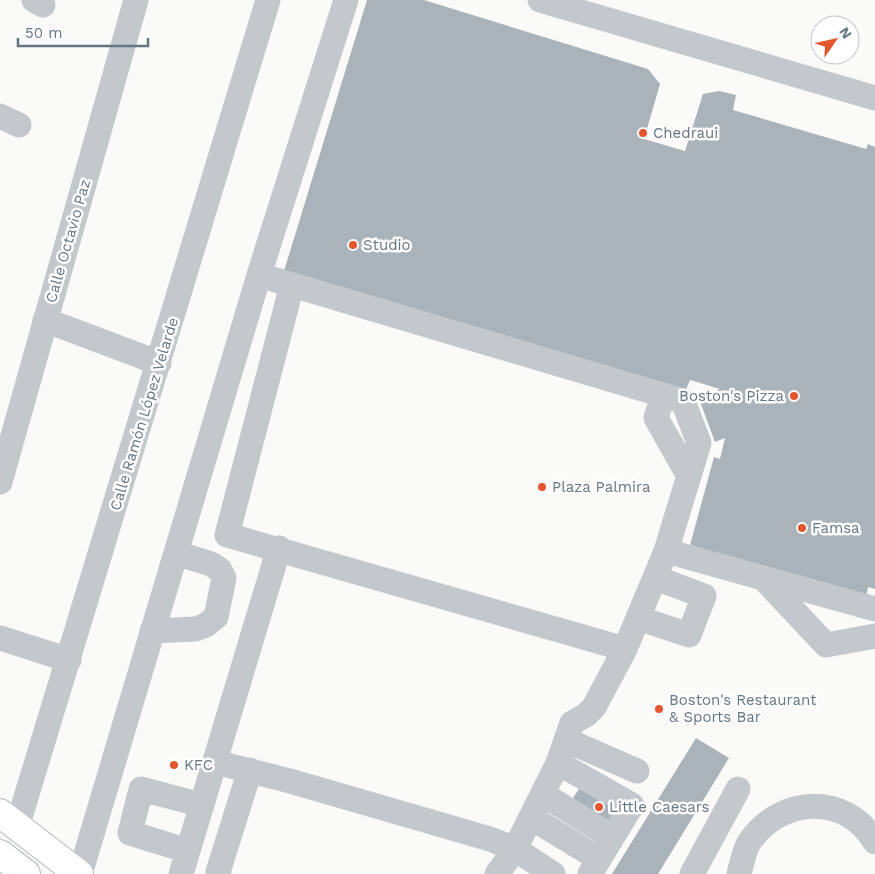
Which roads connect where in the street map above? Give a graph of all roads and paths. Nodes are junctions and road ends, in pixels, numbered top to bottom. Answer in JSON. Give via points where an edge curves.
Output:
{"nodes":[{"id":1,"x":136,"y":0,"type":"edge"},
{"id":2,"x":268,"y":0,"type":"edge"},
{"id":3,"x":346,"y":0,"type":"edge"},
{"id":4,"x":540,"y":0,"type":"edge"},
{"id":5,"x":875,"y":98,"type":"edge"},
{"id":6,"x":258,"y":275,"type":"junction"},
{"id":7,"x":292,"y":285,"type":"junction"},
{"id":8,"x":46,"y":320,"type":"junction"},
{"id":9,"x":159,"y":363,"type":"junction"},
{"id":10,"x":0,"y":482,"type":"edge"},
{"id":11,"x":279,"y":548,"type":"junction"},
{"id":12,"x":666,"y":551,"type":"junction"},
{"id":13,"x":176,"y":553,"type":"junction"},
{"id":14,"x":656,"y":578,"type":"junction"},
{"id":15,"x":764,"y":578,"type":"junction"},
{"id":16,"x":875,"y":609,"type":"edge"},
{"id":17,"x":638,"y":618,"type":"junction"},
{"id":18,"x":152,"y":631,"type":"junction"},
{"id":19,"x":875,"y":636,"type":"edge"},
{"id":20,"x":0,"y":638,"type":"edge"},
{"id":21,"x":625,"y":649,"type":"junction"},
{"id":22,"x":69,"y":660,"type":"junction"},
{"id":23,"x":562,"y":752,"type":"junction"},
{"id":24,"x":215,"y":762,"type":"junction"},
{"id":25,"x":250,"y":770,"type":"junction"},
{"id":26,"x":637,"y":771,"type":"dead end"},
{"id":27,"x":738,"y":789,"type":"dead end"},
{"id":28,"x":544,"y":795,"type":"junction"},
{"id":29,"x":202,"y":805,"type":"junction"},
{"id":30,"x":532,"y":818,"type":"junction"},
{"id":31,"x":8,"y":820,"type":"edge"},
{"id":32,"x":872,"y":831,"type":"edge"},
{"id":33,"x":612,"y":837,"type":"junction"},
{"id":34,"x":0,"y":854,"type":"edge"},
{"id":35,"x":185,"y":863,"type":"edge"},
{"id":36,"x":507,"y":866,"type":"edge"},
{"id":37,"x":594,"y":867,"type":"edge"},
{"id":38,"x":26,"y":874,"type":"edge"},
{"id":39,"x":79,"y":874,"type":"edge"},
{"id":40,"x":219,"y":874,"type":"edge"},
{"id":41,"x":553,"y":874,"type":"edge"},
{"id":42,"x":692,"y":874,"type":"edge"},
{"id":43,"x":739,"y":874,"type":"edge"}],
"edges":[{"from":1,"to":8,"type":"street","name":"Calle Octavio Paz"},
{"from":2,"to":9,"type":"street","name":"Calle Ramón López Velarde"},
{"from":3,"to":6,"type":"street"},
{"from":4,"to":5,"type":"street"},
{"from":6,"to":7,"type":"street"},
{"from":6,"to":13,"type":"street"},
{"from":7,"to":11,"type":"street","via":[[227,535]]},
{"from":7,"to":12,"type":"street","via":[[663,395],[656,418],[689,476]]},
{"from":8,"to":9,"type":"street"},
{"from":8,"to":10,"type":"street","name":"Calle Octavio Paz"},
{"from":9,"to":22,"type":"street","name":"Calle Ramón López Velarde"},
{"from":11,"to":21,"type":"street"},
{"from":11,"to":24,"type":"street"},
{"from":12,"to":14,"type":"street"},
{"from":12,"to":15,"type":"street"},
{"from":13,"to":18,"type":"street"},
{"from":13,"to":18,"type":"street","via":[[220,570],[224,578],[216,617],[196,629]]},
{"from":14,"to":17,"type":"street"},
{"from":14,"to":17,"type":"street","via":[[704,596],[689,635]]},
{"from":15,"to":16,"type":"street"},
{"from":15,"to":19,"type":"street","via":[[826,644]]},
{"from":17,"to":21,"type":"street"},
{"from":18,"to":39,"type":"street"},
{"from":20,"to":22,"type":"street"},
{"from":21,"to":23,"type":"street","via":[[594,707],[572,723]]},
{"from":22,"to":31,"type":"street","name":"Calle Ramón López Velarde"},
{"from":23,"to":26,"type":"street"},
{"from":23,"to":28,"type":"street"},
{"from":23,"to":33,"type":"street","via":[[632,805]]},
{"from":24,"to":25,"type":"street"},
{"from":24,"to":29,"type":"street"},
{"from":25,"to":36,"type":"street","via":[[490,838]]},
{"from":25,"to":40,"type":"street"},
{"from":27,"to":42,"type":"street"},
{"from":28,"to":30,"type":"street"},
{"from":28,"to":33,"type":"street"},
{"from":29,"to":35,"type":"street"},
{"from":29,"to":35,"type":"street","via":[[142,789],[130,833]]},
{"from":30,"to":36,"type":"street"},
{"from":30,"to":37,"type":"street"},
{"from":31,"to":39,"type":"main road"},
{"from":32,"to":43,"type":"street","via":[[838,810],[807,805],[775,817],[749,842]]},
{"from":33,"to":37,"type":"street"},
{"from":34,"to":38,"type":"main road"},
{"from":36,"to":41,"type":"street"}]}
